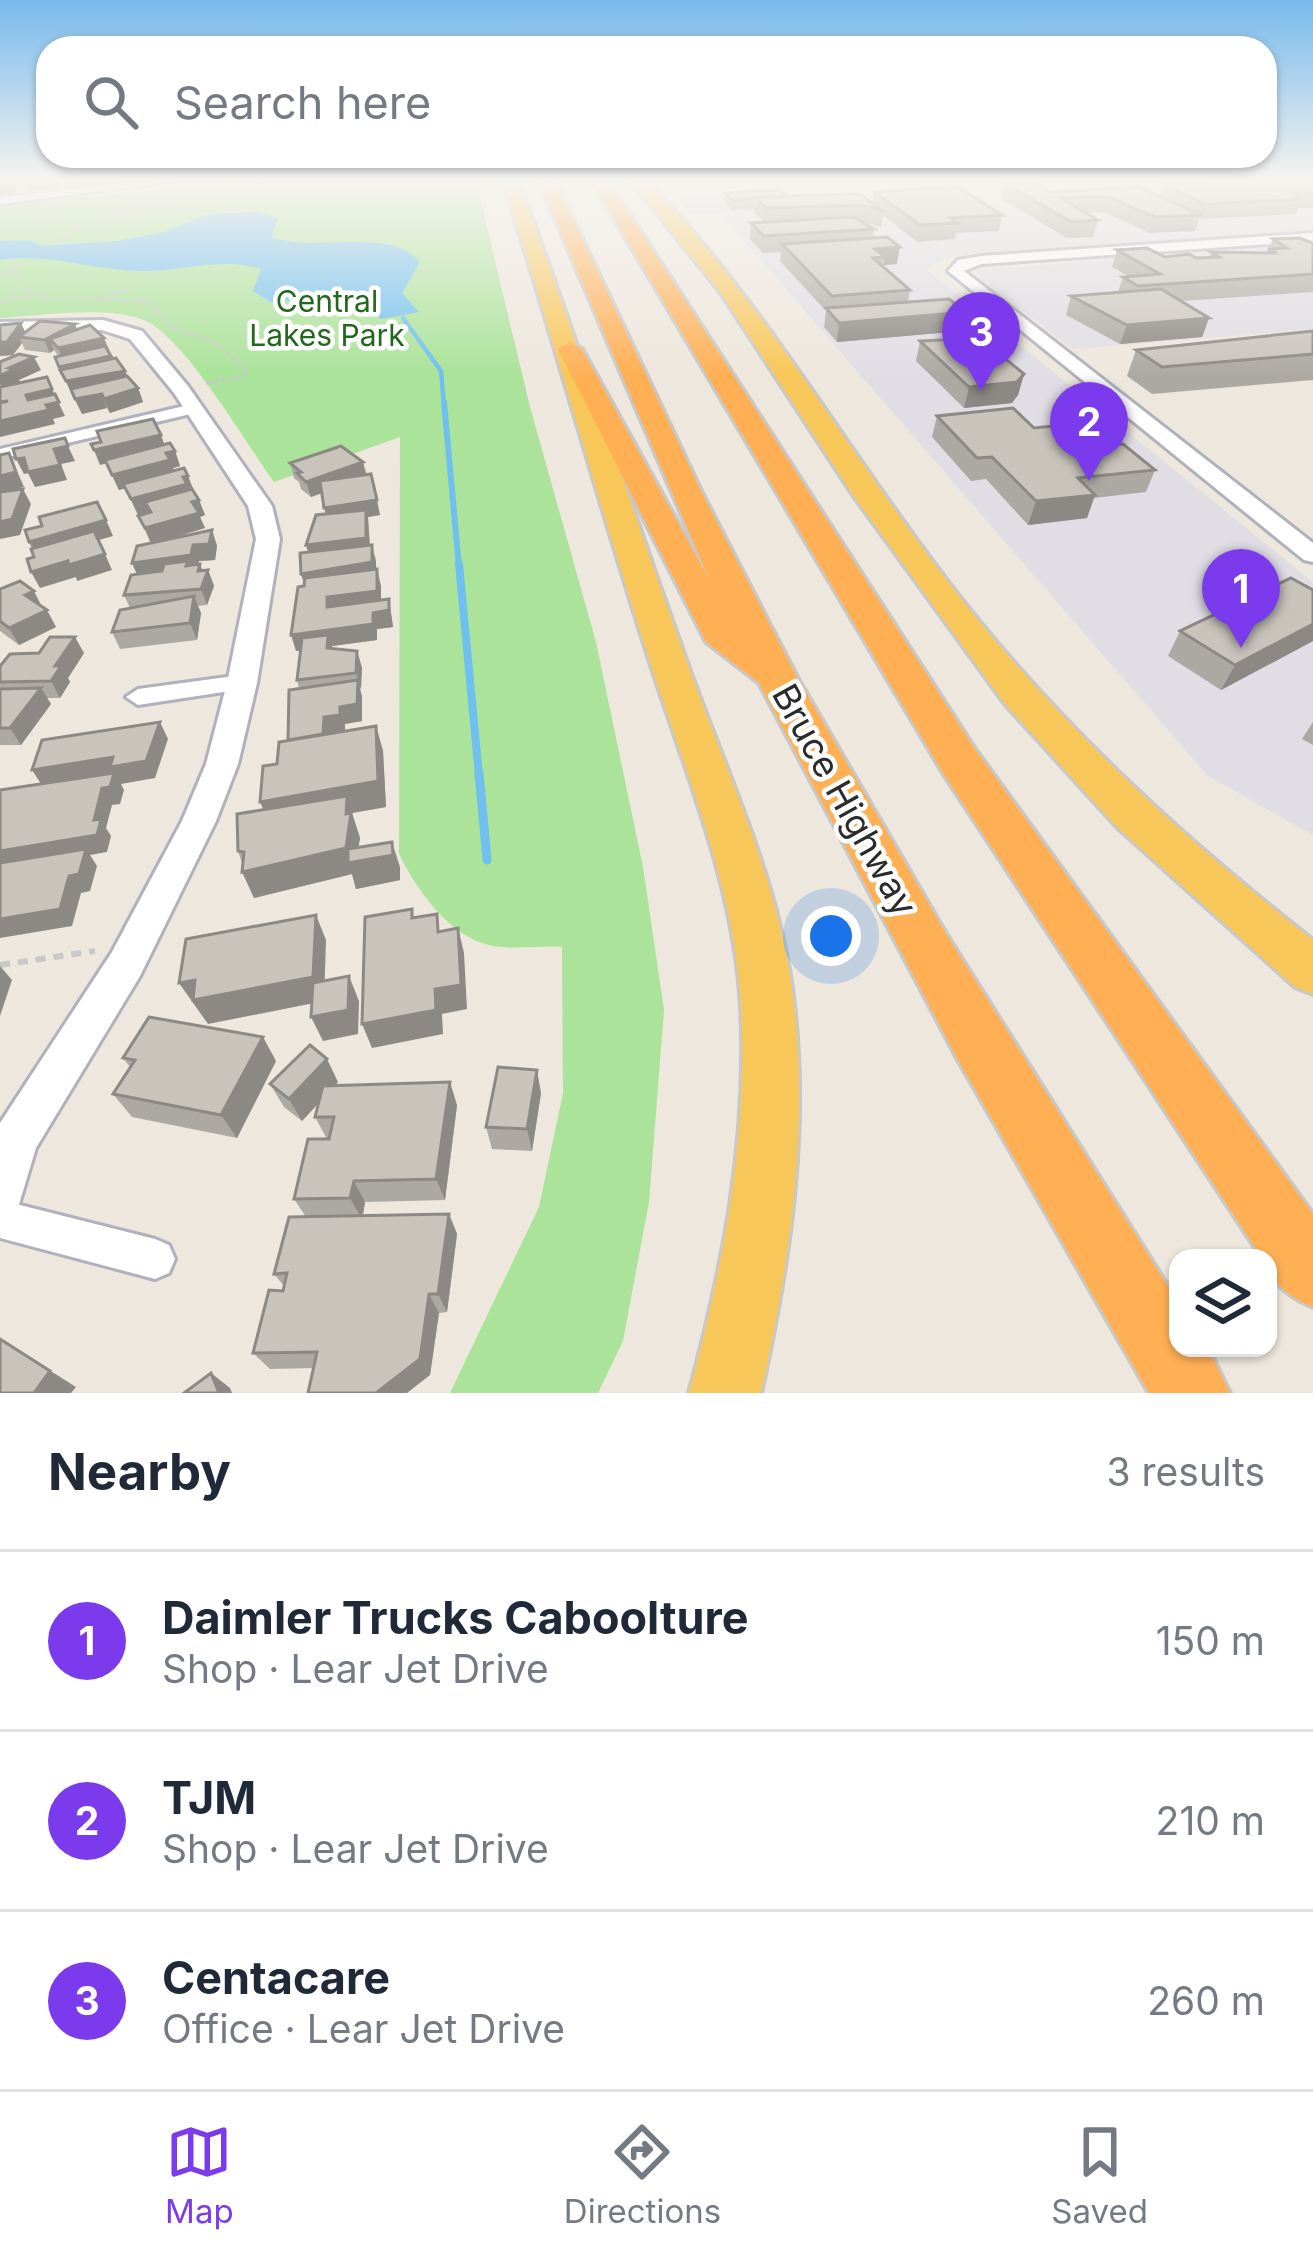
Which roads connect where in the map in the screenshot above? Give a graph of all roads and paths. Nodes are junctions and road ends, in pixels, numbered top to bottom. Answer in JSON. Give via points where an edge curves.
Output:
{"nodes":[{"id":1,"x":535,"y":246,"type":"edge"},
{"id":2,"x":577,"y":246,"type":"edge"},
{"id":3,"x":639,"y":246,"type":"edge"},
{"id":4,"x":667,"y":246,"type":"edge"},
{"id":5,"x":694,"y":246,"type":"edge"},
{"id":6,"x":1200,"y":246,"type":"edge"},
{"id":7,"x":21,"y":264,"type":"dead end"},
{"id":8,"x":0,"y":274,"type":"edge"},
{"id":9,"x":130,"y":288,"type":"dead end"},
{"id":10,"x":37,"y":295,"type":"dead end"},
{"id":11,"x":98,"y":298,"type":"dead end"},
{"id":12,"x":0,"y":302,"type":"edge"},
{"id":13,"x":0,"y":328,"type":"edge"},
{"id":14,"x":571,"y":349,"type":"junction"},
{"id":15,"x":193,"y":409,"type":"junction"},
{"id":16,"x":0,"y":454,"type":"edge"},
{"id":17,"x":1313,"y":555,"type":"edge"},
{"id":18,"x":883,"y":643,"type":"junction"},
{"id":19,"x":776,"y":675,"type":"junction"},
{"id":20,"x":242,"y":682,"type":"junction"},
{"id":21,"x":138,"y":697,"type":"dead end"},
{"id":22,"x":126,"y":964,"type":"junction"},
{"id":23,"x":0,"y":965,"type":"edge"},
{"id":24,"x":1313,"y":971,"type":"edge"},
{"id":25,"x":0,"y":1194,"type":"edge"},
{"id":26,"x":0,"y":1220,"type":"edge"},
{"id":27,"x":155,"y":1259,"type":"dead end"},
{"id":28,"x":1313,"y":1272,"type":"edge"},
{"id":29,"x":724,"y":1393,"type":"edge"},
{"id":30,"x":1192,"y":1393,"type":"edge"}],
"edges":[{"from":1,"to":14,"type":"highway"},
{"from":2,"to":19,"type":"highway","name":"Bruce Highway"},
{"from":3,"to":18,"type":"highway"},
{"from":4,"to":18,"type":"highway","via":[[883,598]]},
{"from":5,"to":24,"type":"highway","via":[[802,406],[1033,711],[1172,852]]},
{"from":6,"to":17,"type":"street","via":[[981,260],[955,271]]},
{"from":7,"to":8,"type":"path"},
{"from":9,"to":11,"type":"path"},
{"from":10,"to":12,"type":"path"},
{"from":13,"to":15,"type":"street","via":[[103,325],[136,335]]},
{"from":14,"to":19,"type":"highway","via":[[726,642]]},
{"from":14,"to":29,"type":"highway","via":[[761,952],[770,1048],[762,1232]]},
{"from":15,"to":16,"type":"street"},
{"from":15,"to":20,"type":"street","via":[[267,522]]},
{"from":18,"to":28,"type":"highway"},
{"from":19,"to":30,"type":"highway","name":"Bruce Highway"},
{"from":20,"to":21,"type":"street"},
{"from":20,"to":22,"type":"street","via":[[199,821]]},
{"from":22,"to":23,"type":"path","via":[[90,950]]},
{"from":22,"to":25,"type":"street","via":[[16,1139]]},
{"from":26,"to":27,"type":"street"}]}
